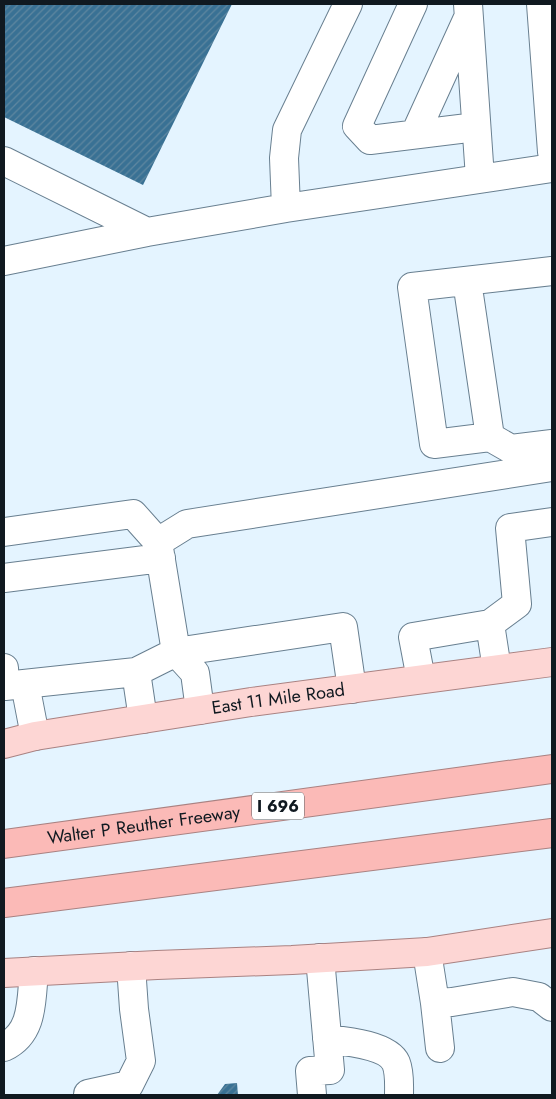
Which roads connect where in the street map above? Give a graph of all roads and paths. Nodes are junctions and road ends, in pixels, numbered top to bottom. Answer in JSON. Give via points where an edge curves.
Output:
{"nodes":[{"id":1,"x":348,"y":4,"type":"edge"},
{"id":2,"x":413,"y":4,"type":"edge"},
{"id":3,"x":541,"y":4,"type":"edge"},
{"id":4,"x":468,"y":11,"type":"edge"},
{"id":5,"x":476,"y":127,"type":"junction"},
{"id":6,"x":415,"y":134,"type":"junction"},
{"id":7,"x":552,"y":152,"type":"edge"},
{"id":8,"x":4,"y":161,"type":"edge"},
{"id":9,"x":552,"y":168,"type":"edge"},
{"id":10,"x":480,"y":178,"type":"junction"},
{"id":11,"x":286,"y":208,"type":"junction"},
{"id":12,"x":147,"y":232,"type":"junction"},
{"id":13,"x":4,"y":261,"type":"edge"},
{"id":14,"x":552,"y":271,"type":"edge"},
{"id":15,"x":467,"y":281,"type":"junction"},
{"id":16,"x":490,"y":437,"type":"junction"},
{"id":17,"x":552,"y":444,"type":"edge"},
{"id":18,"x":552,"y":467,"type":"edge"},
{"id":19,"x":552,"y":522,"type":"edge"},
{"id":20,"x":4,"y":532,"type":"edge"},
{"id":21,"x":160,"y":550,"type":"junction"},
{"id":22,"x":4,"y":578,"type":"edge"},
{"id":23,"x":490,"y":624,"type":"junction"},
{"id":24,"x":176,"y":652,"type":"junction"},
{"id":25,"x":552,"y":662,"type":"edge"},
{"id":26,"x":4,"y":668,"type":"edge"},
{"id":27,"x":497,"y":669,"type":"junction"},
{"id":28,"x":136,"y":672,"type":"junction"},
{"id":29,"x":421,"y":679,"type":"junction"},
{"id":30,"x":25,"y":684,"type":"junction"},
{"id":31,"x":352,"y":688,"type":"junction"},
{"id":32,"x":200,"y":710,"type":"junction"},
{"id":33,"x":143,"y":719,"type":"junction"},
{"id":34,"x":35,"y":736,"type":"junction"},
{"id":35,"x":4,"y":744,"type":"edge"},
{"id":36,"x":552,"y":769,"type":"edge"},
{"id":37,"x":552,"y":833,"type":"edge"},
{"id":38,"x":4,"y":844,"type":"edge"},
{"id":39,"x":4,"y":903,"type":"edge"},
{"id":40,"x":552,"y":933,"type":"edge"},
{"id":41,"x":427,"y":952,"type":"junction"},
{"id":42,"x":320,"y":958,"type":"junction"},
{"id":43,"x":131,"y":966,"type":"junction"},
{"id":44,"x":34,"y":971,"type":"junction"},
{"id":45,"x":4,"y":973,"type":"edge"},
{"id":46,"x":435,"y":1003,"type":"junction"},
{"id":47,"x":552,"y":1007,"type":"edge"},
{"id":48,"x":327,"y":1039,"type":"junction"},
{"id":49,"x":4,"y":1047,"type":"edge"},
{"id":50,"x":440,"y":1048,"type":"dead end"},
{"id":51,"x":88,"y":1095,"type":"edge"},
{"id":52,"x":312,"y":1095,"type":"edge"},
{"id":53,"x":399,"y":1095,"type":"edge"}],
"edges":[{"from":1,"to":11,"type":"street","via":[[287,130],[284,158]]},
{"from":2,"to":6,"type":"street","via":[[357,126],[370,140]]},
{"from":3,"to":7,"type":"street"},
{"from":4,"to":5,"type":"street"},
{"from":4,"to":6,"type":"street"},
{"from":5,"to":6,"type":"street"},
{"from":5,"to":10,"type":"street"},
{"from":8,"to":12,"type":"street"},
{"from":9,"to":10,"type":"street"},
{"from":10,"to":11,"type":"street"},
{"from":11,"to":12,"type":"street"},
{"from":12,"to":13,"type":"street"},
{"from":14,"to":15,"type":"street"},
{"from":15,"to":16,"type":"street"},
{"from":15,"to":16,"type":"street","via":[[412,287],[434,444]]},
{"from":16,"to":17,"type":"street","via":[[512,449]]},
{"from":18,"to":21,"type":"street","via":[[188,524]]},
{"from":19,"to":23,"type":"street","via":[[510,528],[517,604]]},
{"from":20,"to":21,"type":"street","via":[[133,514]]},
{"from":21,"to":22,"type":"street"},
{"from":21,"to":24,"type":"street"},
{"from":23,"to":27,"type":"street"},
{"from":23,"to":29,"type":"street","via":[[413,637]]},
{"from":24,"to":28,"type":"street"},
{"from":24,"to":31,"type":"street","via":[[343,627]]},
{"from":24,"to":32,"type":"street","via":[[194,673]]},
{"from":25,"to":27,"type":"main road","name":"East 11 Mile Road"},
{"from":26,"to":30,"type":"street","via":[[5,686]]},
{"from":27,"to":29,"type":"main road","name":"East 11 Mile Road"},
{"from":28,"to":30,"type":"street"},
{"from":28,"to":33,"type":"street"},
{"from":29,"to":31,"type":"main road","name":"East 11 Mile Road"},
{"from":30,"to":34,"type":"street"},
{"from":31,"to":32,"type":"main road","name":"East 11 Mile Road"},
{"from":32,"to":33,"type":"main road","name":"East 11 Mile Road"},
{"from":33,"to":34,"type":"main road","name":"East 11 Mile Road"},
{"from":34,"to":35,"type":"main road","name":"East 11 Mile Road"},
{"from":36,"to":38,"type":"highway","name":"Walter P Reuther Freeway","number":"I 696"},
{"from":37,"to":39,"type":"highway"},
{"from":40,"to":41,"type":"main road"},
{"from":41,"to":42,"type":"main road"},
{"from":41,"to":46,"type":"street"},
{"from":42,"to":43,"type":"main road"},
{"from":42,"to":48,"type":"street"},
{"from":43,"to":44,"type":"main road"},
{"from":43,"to":51,"type":"street","via":[[142,1061],[129,1085]]},
{"from":44,"to":45,"type":"main road"},
{"from":44,"to":49,"type":"street","via":[[31,1011],[24,1030],[13,1043]]},
{"from":46,"to":47,"type":"street","via":[[513,992],[539,997]]},
{"from":46,"to":50,"type":"street"},
{"from":48,"to":52,"type":"street","via":[[330,1070],[310,1071]]},
{"from":48,"to":53,"type":"street","via":[[364,1044],[388,1054],[397,1068]]}]}
